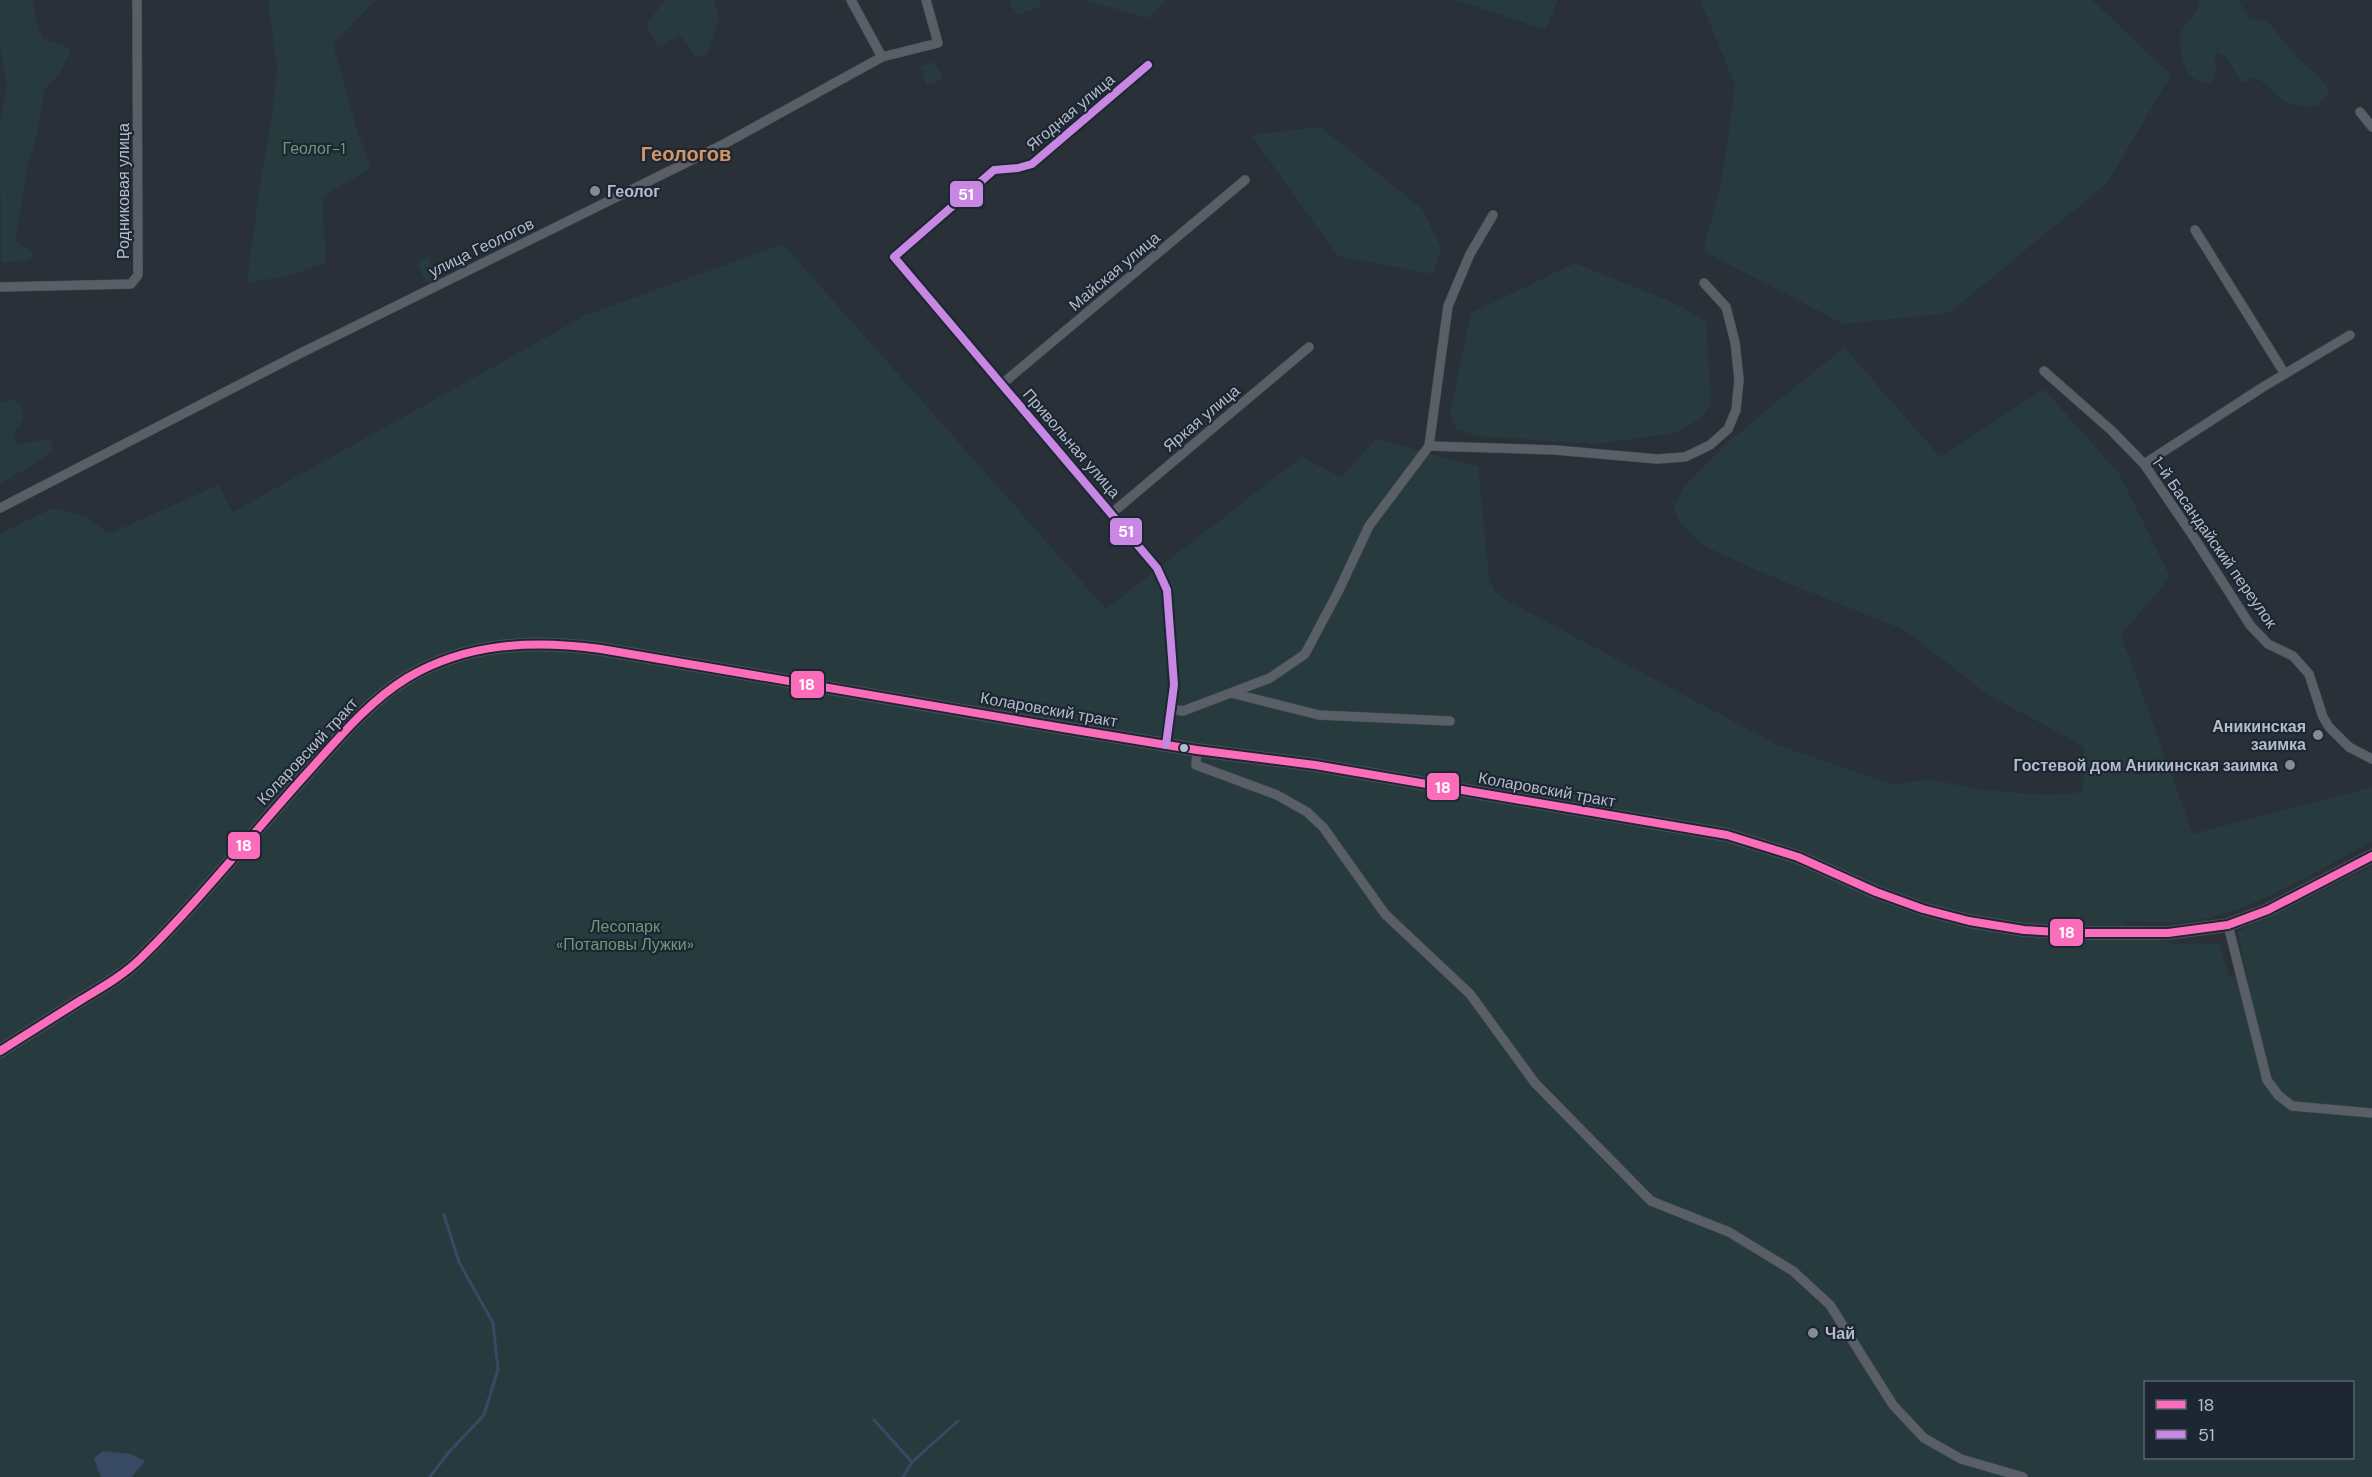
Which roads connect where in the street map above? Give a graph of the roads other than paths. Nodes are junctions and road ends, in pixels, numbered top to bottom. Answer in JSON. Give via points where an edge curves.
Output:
{"nodes":[{"id":1,"x":137,"y":0,"type":"edge"},
{"id":2,"x":851,"y":0,"type":"edge"},
{"id":3,"x":926,"y":0,"type":"edge"},
{"id":4,"x":882,"y":57,"type":"junction"},
{"id":5,"x":1148,"y":66,"type":"dead end"},
{"id":6,"x":2360,"y":112,"type":"dead end"},
{"id":7,"x":2372,"y":127,"type":"edge"},
{"id":8,"x":1245,"y":180,"type":"dead end"},
{"id":9,"x":1493,"y":215,"type":"dead end"},
{"id":10,"x":2194,"y":230,"type":"dead end"},
{"id":11,"x":894,"y":257,"type":"joint"},
{"id":12,"x":1704,"y":283,"type":"dead end"},
{"id":13,"x":0,"y":287,"type":"edge"},
{"id":14,"x":2350,"y":334,"type":"dead end"},
{"id":15,"x":1309,"y":347,"type":"dead end"},
{"id":16,"x":2044,"y":371,"type":"dead end"},
{"id":17,"x":2285,"y":374,"type":"junction"},
{"id":18,"x":1002,"y":384,"type":"junction"},
{"id":19,"x":1429,"y":446,"type":"junction"},
{"id":20,"x":2144,"y":464,"type":"junction"},
{"id":21,"x":0,"y":508,"type":"edge"},
{"id":22,"x":1112,"y":513,"type":"junction"},
{"id":23,"x":1231,"y":693,"type":"junction"},
{"id":24,"x":1170,"y":709,"type":"junction"},
{"id":25,"x":1450,"y":721,"type":"dead end"},
{"id":26,"x":1166,"y":745,"type":"junction"},
{"id":27,"x":1197,"y":750,"type":"junction"},
{"id":28,"x":2372,"y":759,"type":"edge"},
{"id":29,"x":2372,"y":856,"type":"edge"},
{"id":30,"x":2228,"y":925,"type":"junction"},
{"id":31,"x":0,"y":1051,"type":"edge"},
{"id":32,"x":2372,"y":1113,"type":"edge"},
{"id":33,"x":2023,"y":1477,"type":"edge"}],
"edges":[{"from":1,"to":13,"type":"street","name":"Родниковая улица","via":[[138,275],[131,284]]},
{"from":2,"to":4,"type":"street"},
{"from":3,"to":4,"type":"street","name":"улица Геологов","via":[[938,43]]},
{"from":4,"to":21,"type":"street","name":"улица Геологов","via":[[724,144],[299,354]]},
{"from":5,"to":11,"type":"street","name":"Ягодная улица","via":[[1032,164],[994,170]]},
{"from":6,"to":7,"type":"street"},
{"from":8,"to":18,"type":"street","name":"Майская улица"},
{"from":9,"to":19,"type":"street","via":[[1470,254],[1448,306]]},
{"from":10,"to":17,"type":"street"},
{"from":11,"to":18,"type":"street","name":"Привольная улица"},
{"from":12,"to":19,"type":"street","via":[[1726,307],[1739,379],[1736,410],[1728,429],[1710,445],[1684,457],[1658,459],[1555,450]]},
{"from":14,"to":17,"type":"street"},
{"from":15,"to":22,"type":"street","name":"Яркая улица"},
{"from":16,"to":20,"type":"street","name":"1-й Басандайский переулок"},
{"from":17,"to":20,"type":"street"},
{"from":18,"to":22,"type":"street","name":"Привольная улица"},
{"from":19,"to":23,"type":"street","via":[[1369,526],[1305,654],[1270,678]]},
{"from":20,"to":28,"type":"street","name":"1-й Басандайский переулок","via":[[2250,625],[2268,644],[2293,656],[2309,674],[2329,727],[2349,747]]},
{"from":22,"to":24,"type":"street","name":"Привольная улица","via":[[1157,568],[1167,590],[1174,685]]},
{"from":23,"to":24,"type":"street","via":[[1184,711]]},
{"from":23,"to":25,"type":"street","via":[[1319,715]]},
{"from":24,"to":26,"type":"street","name":"Привольная улица"},
{"from":26,"to":27,"type":"street","name":"Коларовский тракт"},
{"from":26,"to":31,"type":"street","name":"Коларовский тракт","via":[[601,649],[516,644],[481,650],[407,678],[367,709],[138,961]]},
{"from":27,"to":30,"type":"street","name":"Коларовский тракт","via":[[1315,765],[1727,835],[1798,857],[1923,909],[1969,921],[2075,933],[2168,933]]},
{"from":27,"to":33,"type":"street","via":[[1196,765],[1292,802],[1323,827],[1385,914],[1470,994],[1535,1083],[1651,1201],[1729,1232],[1793,1271],[1830,1305],[1893,1405],[1924,1438],[1961,1459]]},
{"from":29,"to":30,"type":"street","name":"Коларовский тракт","via":[[2268,910]]},
{"from":30,"to":32,"type":"street","via":[[2271,1087],[2292,1106]]}]}
